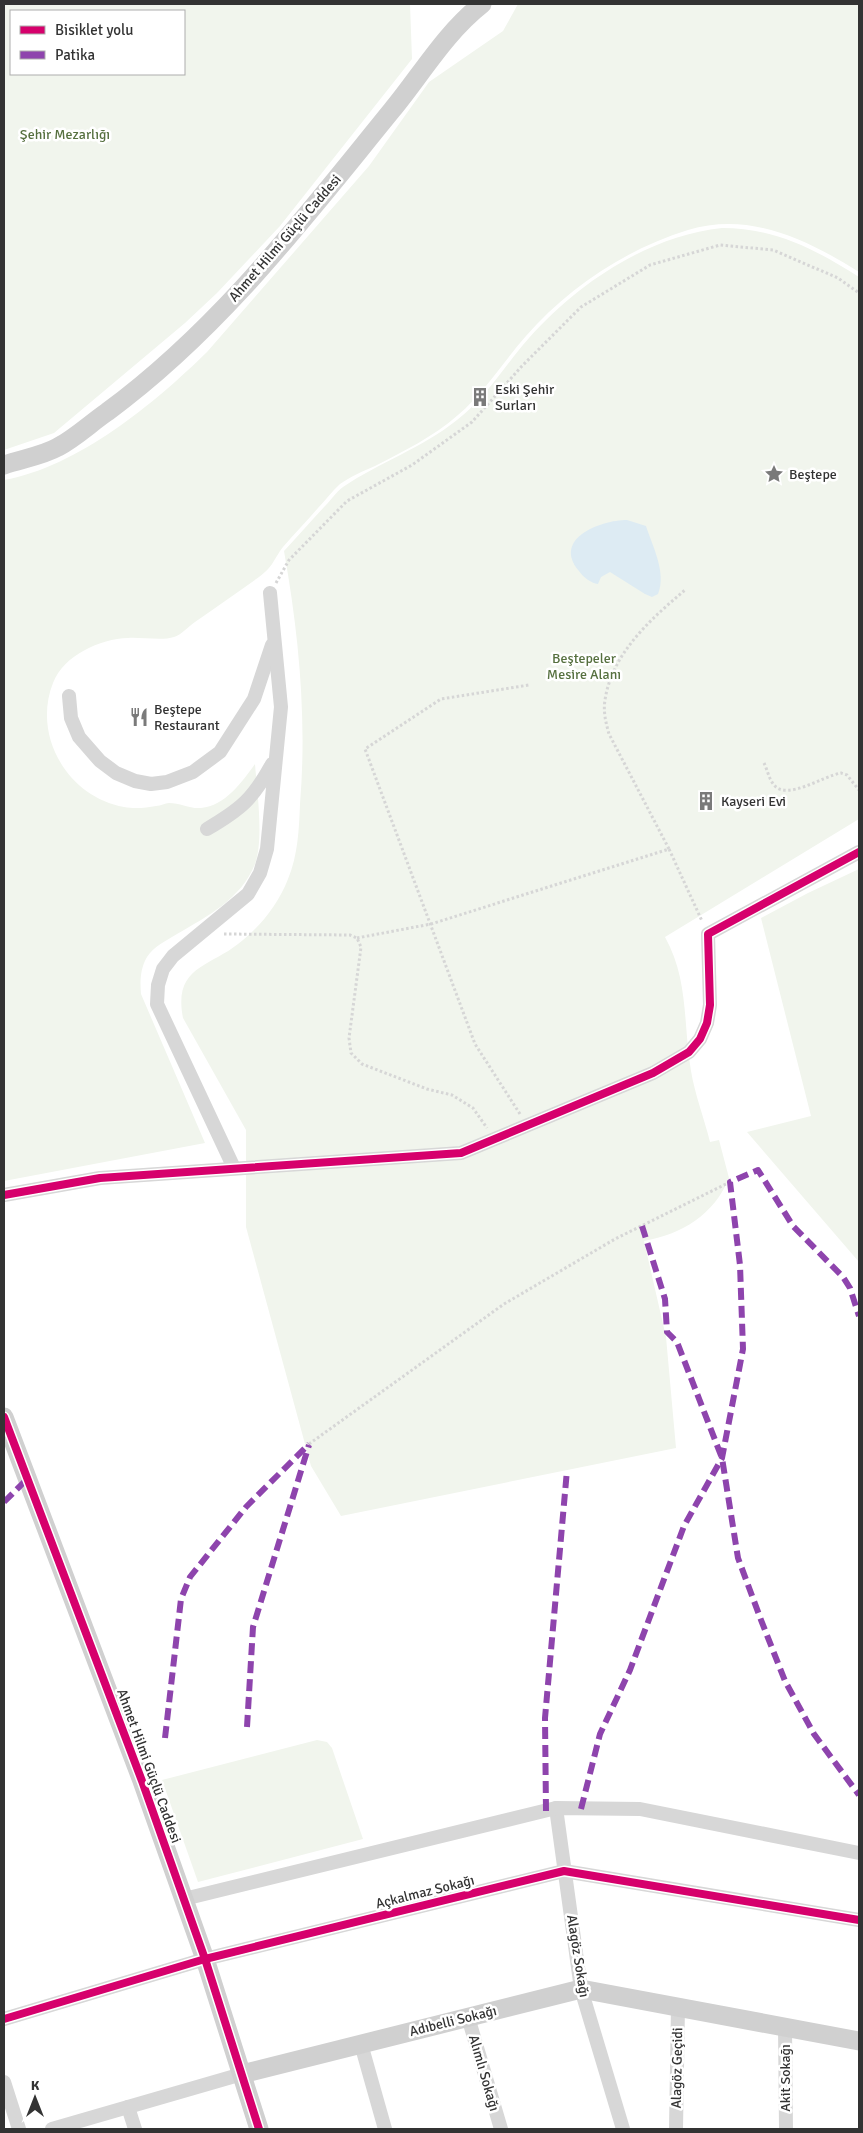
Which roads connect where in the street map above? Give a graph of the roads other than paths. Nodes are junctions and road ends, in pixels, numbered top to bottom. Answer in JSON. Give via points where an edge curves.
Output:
{"nodes":[{"id":1,"x":482,"y":4,"type":"edge"},
{"id":2,"x":4,"y":465,"type":"edge"},
{"id":3,"x":270,"y":593,"type":"road end"},
{"id":4,"x":274,"y":639,"type":"junction"},
{"id":5,"x":69,"y":696,"type":"dead end"},
{"id":6,"x":276,"y":757,"type":"junction"},
{"id":7,"x":207,"y":829,"type":"dead end"},
{"id":8,"x":859,"y":852,"type":"edge"},
{"id":9,"x":234,"y":1168,"type":"junction"},
{"id":10,"x":4,"y":1195,"type":"edge"},
{"id":11,"x":4,"y":1416,"type":"edge"},
{"id":12,"x":556,"y":1808,"type":"junction"},
{"id":13,"x":859,"y":1853,"type":"edge"},
{"id":14,"x":564,"y":1871,"type":"junction"},
{"id":15,"x":184,"y":1899,"type":"junction"},
{"id":16,"x":859,"y":1920,"type":"edge"},
{"id":17,"x":205,"y":1959,"type":"junction"},
{"id":18,"x":581,"y":1989,"type":"junction"},
{"id":19,"x":678,"y":2007,"type":"junction"},
{"id":20,"x":468,"y":2017,"type":"junction"},
{"id":21,"x":4,"y":2019,"type":"edge"},
{"id":22,"x":785,"y":2027,"type":"junction"},
{"id":23,"x":859,"y":2041,"type":"edge"},
{"id":24,"x":361,"y":2044,"type":"junction"},
{"id":25,"x":242,"y":2074,"type":"junction"},
{"id":26,"x":4,"y":2082,"type":"edge"},
{"id":27,"x":128,"y":2107,"type":"junction"},
{"id":28,"x":19,"y":2129,"type":"edge"},
{"id":29,"x":52,"y":2129,"type":"edge"},
{"id":30,"x":135,"y":2129,"type":"edge"},
{"id":31,"x":259,"y":2129,"type":"edge"},
{"id":32,"x":385,"y":2129,"type":"edge"},
{"id":33,"x":501,"y":2129,"type":"edge"},
{"id":34,"x":623,"y":2129,"type":"edge"},
{"id":35,"x":676,"y":2129,"type":"edge"},
{"id":36,"x":786,"y":2129,"type":"edge"}],
"edges":[{"from":1,"to":2,"type":"street","name":"Ahmet Hilmi Güçlü Caddesi","via":[[450,34],[416,81],[259,272],[191,343],[124,399],[57,448]]},
{"from":3,"to":4,"type":"street"},
{"from":4,"to":5,"type":"street","via":[[254,699],[220,752],[192,772],[167,782],[150,784],[135,781],[100,761],[79,737],[71,718]]},
{"from":4,"to":6,"type":"street","via":[[281,706]]},
{"from":6,"to":7,"type":"street","via":[[260,787],[236,812]]},
{"from":6,"to":9,"type":"street","via":[[267,849],[260,872],[248,894],[173,956],[163,969],[158,985],[157,1004]]},
{"from":8,"to":9,"type":"street","via":[[708,934],[710,1006],[707,1023],[689,1052],[653,1074],[460,1153]]},
{"from":9,"to":10,"type":"street","via":[[100,1178]]},
{"from":11,"to":15,"type":"street","name":"Ahmet Hilmi Güçlü Caddesi"},
{"from":12,"to":13,"type":"street","via":[[640,1809]]},
{"from":12,"to":14,"type":"street","name":"Alagöz Sokağı"},
{"from":12,"to":15,"type":"street"},
{"from":14,"to":16,"type":"street","name":"Açkalmaz Sokağı"},
{"from":14,"to":17,"type":"street","name":"Açkalmaz Sokağı"},
{"from":14,"to":18,"type":"street","name":"Alagöz Sokağı"},
{"from":15,"to":17,"type":"street","name":"Ahmet Hilmi Güçlü Caddesi"},
{"from":17,"to":21,"type":"street","name":"Açkalmaz Sokağı"},
{"from":17,"to":25,"type":"street","name":"Ahmet Hilmi Güçlü Caddesi"},
{"from":18,"to":19,"type":"street","name":"Adıbelli Sokağı"},
{"from":18,"to":20,"type":"street","name":"Adıbelli Sokağı"},
{"from":18,"to":34,"type":"street","name":"Alagöz Sokağı"},
{"from":19,"to":22,"type":"street","name":"Adıbelli Sokağı"},
{"from":19,"to":35,"type":"street","name":"Alagöz Geçidi"},
{"from":20,"to":24,"type":"street","name":"Adıbelli Sokağı"},
{"from":20,"to":33,"type":"street","name":"Alımlı Sokağı"},
{"from":22,"to":23,"type":"street","name":"Adıbelli Sokağı"},
{"from":22,"to":36,"type":"street","name":"Akit Sokağı"},
{"from":24,"to":25,"type":"street","name":"Adıbelli Sokağı"},
{"from":24,"to":32,"type":"street"},
{"from":25,"to":27,"type":"street","name":"Adıbelli Sokağı"},
{"from":25,"to":31,"type":"street","name":"Ahmet Hilmi Güçlü Caddesi"},
{"from":26,"to":28,"type":"street"},
{"from":27,"to":29,"type":"street","name":"Adıbelli Sokağı"},
{"from":27,"to":30,"type":"street"}]}
